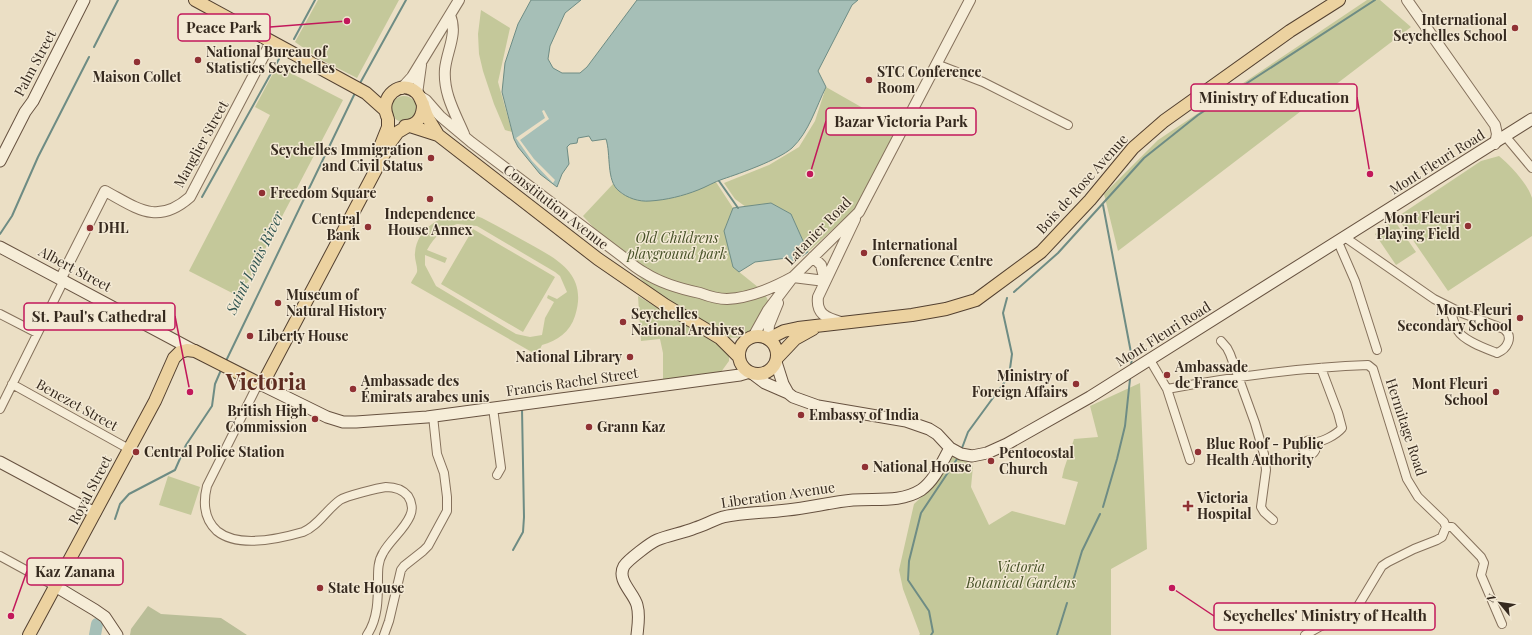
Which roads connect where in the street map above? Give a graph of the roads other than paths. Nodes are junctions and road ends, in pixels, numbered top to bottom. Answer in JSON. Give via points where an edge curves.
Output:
{"nodes":[{"id":1,"x":84,"y":0,"type":"edge"},
{"id":2,"x":195,"y":0,"type":"edge"},
{"id":3,"x":459,"y":0,"type":"edge"},
{"id":4,"x":970,"y":0,"type":"edge"},
{"id":5,"x":1339,"y":0,"type":"edge"},
{"id":6,"x":1411,"y":3,"type":"edge"},
{"id":7,"x":450,"y":14,"type":"junction"},
{"id":8,"x":271,"y":42,"type":"junction"},
{"id":9,"x":421,"y":63,"type":"junction"},
{"id":10,"x":936,"y":64,"type":"junction"},
{"id":11,"x":360,"y":90,"type":"junction"},
{"id":12,"x":397,"y":90,"type":"junction"},
{"id":13,"x":419,"y":97,"type":"junction"},
{"id":14,"x":386,"y":115,"type":"junction"},
{"id":15,"x":1532,"y":119,"type":"edge"},
{"id":16,"x":1068,"y":125,"type":"dead end"},
{"id":17,"x":1495,"y":125,"type":"junction"},
{"id":18,"x":409,"y":126,"type":"junction"},
{"id":19,"x":1509,"y":134,"type":"junction"},
{"id":20,"x":438,"y":135,"type":"junction"},
{"id":21,"x":466,"y":138,"type":"junction"},
{"id":22,"x":1495,"y":144,"type":"junction"},
{"id":23,"x":0,"y":161,"type":"edge"},
{"id":24,"x":1532,"y":168,"type":"edge"},
{"id":25,"x":859,"y":212,"type":"junction"},
{"id":26,"x":1342,"y":240,"type":"junction"},
{"id":27,"x":0,"y":247,"type":"edge"},
{"id":28,"x":813,"y":257,"type":"junction"},
{"id":29,"x":793,"y":277,"type":"junction"},
{"id":30,"x":63,"y":279,"type":"junction"},
{"id":31,"x":825,"y":281,"type":"junction"},
{"id":32,"x":784,"y":290,"type":"junction"},
{"id":33,"x":1449,"y":307,"type":"junction"},
{"id":34,"x":0,"y":314,"type":"edge"},
{"id":35,"x":841,"y":322,"type":"junction"},
{"id":36,"x":823,"y":325,"type":"junction"},
{"id":37,"x":38,"y":333,"type":"junction"},
{"id":38,"x":166,"y":336,"type":"junction"},
{"id":39,"x":753,"y":337,"type":"junction"},
{"id":40,"x":720,"y":338,"type":"junction"},
{"id":41,"x":768,"y":339,"type":"junction"},
{"id":42,"x":1221,"y":341,"type":"dead end"},
{"id":43,"x":1376,"y":350,"type":"dead end"},
{"id":44,"x":195,"y":351,"type":"junction"},
{"id":45,"x":740,"y":357,"type":"junction"},
{"id":46,"x":174,"y":358,"type":"junction"},
{"id":47,"x":777,"y":360,"type":"junction"},
{"id":48,"x":1150,"y":360,"type":"junction"},
{"id":49,"x":1321,"y":368,"type":"junction"},
{"id":50,"x":751,"y":373,"type":"junction"},
{"id":51,"x":1237,"y":376,"type":"junction"},
{"id":52,"x":12,"y":384,"type":"junction"},
{"id":53,"x":258,"y":385,"type":"junction"},
{"id":54,"x":1167,"y":389,"type":"junction"},
{"id":55,"x":788,"y":393,"type":"junction"},
{"id":56,"x":493,"y":408,"type":"junction"},
{"id":57,"x":0,"y":409,"type":"edge"},
{"id":58,"x":433,"y":416,"type":"junction"},
{"id":59,"x":1314,"y":442,"type":"dead end"},
{"id":60,"x":950,"y":448,"type":"junction"},
{"id":61,"x":129,"y":449,"type":"junction"},
{"id":62,"x":1190,"y":460,"type":"dead end"},
{"id":63,"x":0,"y":462,"type":"edge"},
{"id":64,"x":497,"y":475,"type":"dead end"},
{"id":65,"x":95,"y":513,"type":"junction"},
{"id":66,"x":1274,"y":520,"type":"dead end"},
{"id":67,"x":1446,"y":527,"type":"junction"},
{"id":68,"x":0,"y":556,"type":"edge"},
{"id":69,"x":55,"y":586,"type":"junction"},
{"id":70,"x":1502,"y":624,"type":"dead end"},
{"id":71,"x":29,"y":635,"type":"edge"},
{"id":72,"x":116,"y":635,"type":"edge"},
{"id":73,"x":367,"y":635,"type":"edge"},
{"id":74,"x":384,"y":635,"type":"edge"},
{"id":75,"x":637,"y":635,"type":"edge"},
{"id":76,"x":1305,"y":635,"type":"edge"}],
"edges":[{"from":1,"to":23,"type":"main road","name":"Palm Street"},
{"from":2,"to":8,"type":"main road"},
{"from":3,"to":7,"type":"street"},
{"from":4,"to":10,"type":"street","name":"Latanier Road"},
{"from":5,"to":35,"type":"main road","name":"Bois de Rose Avenue","via":[[1290,31],[1164,121],[1134,148],[1041,252],[986,294],[976,300],[912,315]]},
{"from":6,"to":17,"type":"street"},
{"from":7,"to":9,"type":"street"},
{"from":7,"to":21,"type":"street","via":[[454,28],[445,69],[446,87],[452,108]]},
{"from":8,"to":11,"type":"main road"},
{"from":8,"to":30,"type":"street","name":"Manglier Street","via":[[190,197],[167,212],[152,213],[104,191]]},
{"from":9,"to":12,"type":"street"},
{"from":9,"to":13,"type":"street"},
{"from":10,"to":16,"type":"street","via":[[983,82]]},
{"from":10,"to":25,"type":"street","name":"Latanier Road"},
{"from":11,"to":12,"type":"main road"},
{"from":11,"to":14,"type":"main road"},
{"from":12,"to":13,"type":"main road","via":[[410,89]]},
{"from":12,"to":14,"type":"main road","via":[[385,103]]},
{"from":13,"to":18,"type":"main road","via":[[423,111],[416,122]]},
{"from":13,"to":20,"type":"main road","name":"Constitution Avenue"},
{"from":13,"to":21,"type":"street","via":[[426,100]]},
{"from":14,"to":18,"type":"main road","via":[[394,124],[401,127]]},
{"from":14,"to":53,"type":"main road","via":[[388,127],[384,140]]},
{"from":15,"to":19,"type":"main road","name":"Mont Fleuri Road"},
{"from":17,"to":19,"type":"street"},
{"from":17,"to":22,"type":"street"},
{"from":18,"to":20,"type":"main road","name":"Constitution Avenue"},
{"from":18,"to":53,"type":"main road","via":[[398,132],[390,143]]},
{"from":19,"to":22,"type":"main road","name":"Mont Fleuri Road"},
{"from":19,"to":24,"type":"street"},
{"from":20,"to":40,"type":"main road","name":"Constitution Avenue","via":[[598,259],[665,305]]},
{"from":21,"to":29,"type":"street","via":[[645,274],[660,281],[678,288],[726,299],[762,291]]},
{"from":22,"to":26,"type":"main road","name":"Mont Fleuri Road"},
{"from":25,"to":28,"type":"street","name":"Latanier Road"},
{"from":25,"to":31,"type":"street"},
{"from":26,"to":33,"type":"street","via":[[1434,300]]},
{"from":26,"to":43,"type":"street"},
{"from":26,"to":48,"type":"main road","name":"Mont Fleuri Road"},
{"from":27,"to":30,"type":"main road","name":"Albert Street"},
{"from":28,"to":29,"type":"street","name":"Latanier Road"},
{"from":28,"to":31,"type":"street","via":[[821,265]]},
{"from":29,"to":31,"type":"street"},
{"from":29,"to":32,"type":"street","name":"Latanier Road"},
{"from":30,"to":37,"type":"street"},
{"from":30,"to":38,"type":"main road","name":"Albert Street"},
{"from":31,"to":35,"type":"street","via":[[818,297],[818,307],[826,318]]},
{"from":32,"to":39,"type":"street","name":"Latanier Road","via":[[768,310]]},
{"from":32,"to":41,"type":"street","name":"Latanier Road","via":[[769,325]]},
{"from":33,"to":33,"type":"street","via":[[1508,332],[1508,343],[1503,351],[1497,353],[1458,332]]},
{"from":34,"to":37,"type":"street"},
{"from":35,"to":36,"type":"main road","name":"Bois de Rose Avenue"},
{"from":36,"to":41,"type":"main road","name":"Bois de Rose Avenue","via":[[784,331]]},
{"from":36,"to":47,"type":"main road","name":"Bois de Rose Avenue","via":[[795,339]]},
{"from":37,"to":52,"type":"street"},
{"from":38,"to":44,"type":"main road","name":"Albert Street"},
{"from":38,"to":46,"type":"main road","via":[[172,342]]},
{"from":39,"to":40,"type":"main road"},
{"from":39,"to":41,"type":"main road"},
{"from":39,"to":45,"type":"main road","via":[[743,345]]},
{"from":40,"to":45,"type":"main road","name":"Constitution Avenue"},
{"from":41,"to":47,"type":"main road","via":[[775,347]]},
{"from":42,"to":51,"type":"street","via":[[1230,354]]},
{"from":44,"to":46,"type":"main road","via":[[180,352]]},
{"from":44,"to":53,"type":"main road","name":"Albert Street"},
{"from":45,"to":50,"type":"main road","via":[[743,366]]},
{"from":46,"to":61,"type":"main road","name":"Royal Street","via":[[155,401]]},
{"from":47,"to":50,"type":"main road","via":[[769,371]]},
{"from":47,"to":55,"type":"main road"},
{"from":48,"to":54,"type":"street"},
{"from":48,"to":60,"type":"main road","name":"Mont Fleuri Road","via":[[1090,397],[988,453],[972,456]]},
{"from":49,"to":51,"type":"street","name":"Hermitage Road"},
{"from":49,"to":59,"type":"street","via":[[1342,428],[1330,437]]},
{"from":49,"to":67,"type":"street","name":"Hermitage Road","via":[[1368,365],[1373,369],[1408,479],[1418,498],[1444,522]]},
{"from":50,"to":55,"type":"main road","name":"Mont Fleuri Road","via":[[765,383]]},
{"from":50,"to":56,"type":"main road","name":"Francis Rachel Street"},
{"from":51,"to":54,"type":"street","name":"Hermitage Road"},
{"from":51,"to":66,"type":"street","via":[[1264,454],[1266,470],[1261,507]]},
{"from":52,"to":57,"type":"street"},
{"from":52,"to":61,"type":"street","name":"Benezet Street"},
{"from":53,"to":58,"type":"main road","name":"Francis Rachel Street","via":[[327,418],[343,422]]},
{"from":53,"to":73,"type":"street","via":[[207,486],[204,499],[211,525],[224,535],[237,539],[266,540],[304,531],[341,499],[386,487],[405,493],[412,506],[410,515],[379,561],[378,605],[374,622]]},
{"from":54,"to":62,"type":"street"},
{"from":55,"to":60,"type":"main road","name":"Mont Fleuri Road","via":[[818,406],[906,421],[938,434]]},
{"from":56,"to":58,"type":"main road","name":"Francis Rachel Street"},
{"from":56,"to":64,"type":"street","via":[[500,468]]},
{"from":58,"to":74,"type":"street","via":[[437,454],[444,473],[447,511],[428,546],[401,570]]},
{"from":60,"to":75,"type":"main road","name":"Liberation Avenue","via":[[930,483],[911,495],[732,516],[657,540],[629,560],[622,573],[624,582],[637,605]]},
{"from":61,"to":65,"type":"main road","name":"Royal Street"},
{"from":63,"to":65,"type":"main road"},
{"from":65,"to":69,"type":"main road","name":"Royal Street"},
{"from":67,"to":70,"type":"street","name":"Hermitage Road","via":[[1452,527],[1481,557],[1484,563],[1481,575]]},
{"from":67,"to":76,"type":"street","via":[[1442,537],[1382,566],[1352,613]]},
{"from":68,"to":69,"type":"street"},
{"from":69,"to":71,"type":"main road","name":"Royal Street"},
{"from":69,"to":72,"type":"main road","via":[[105,618]]}]}
